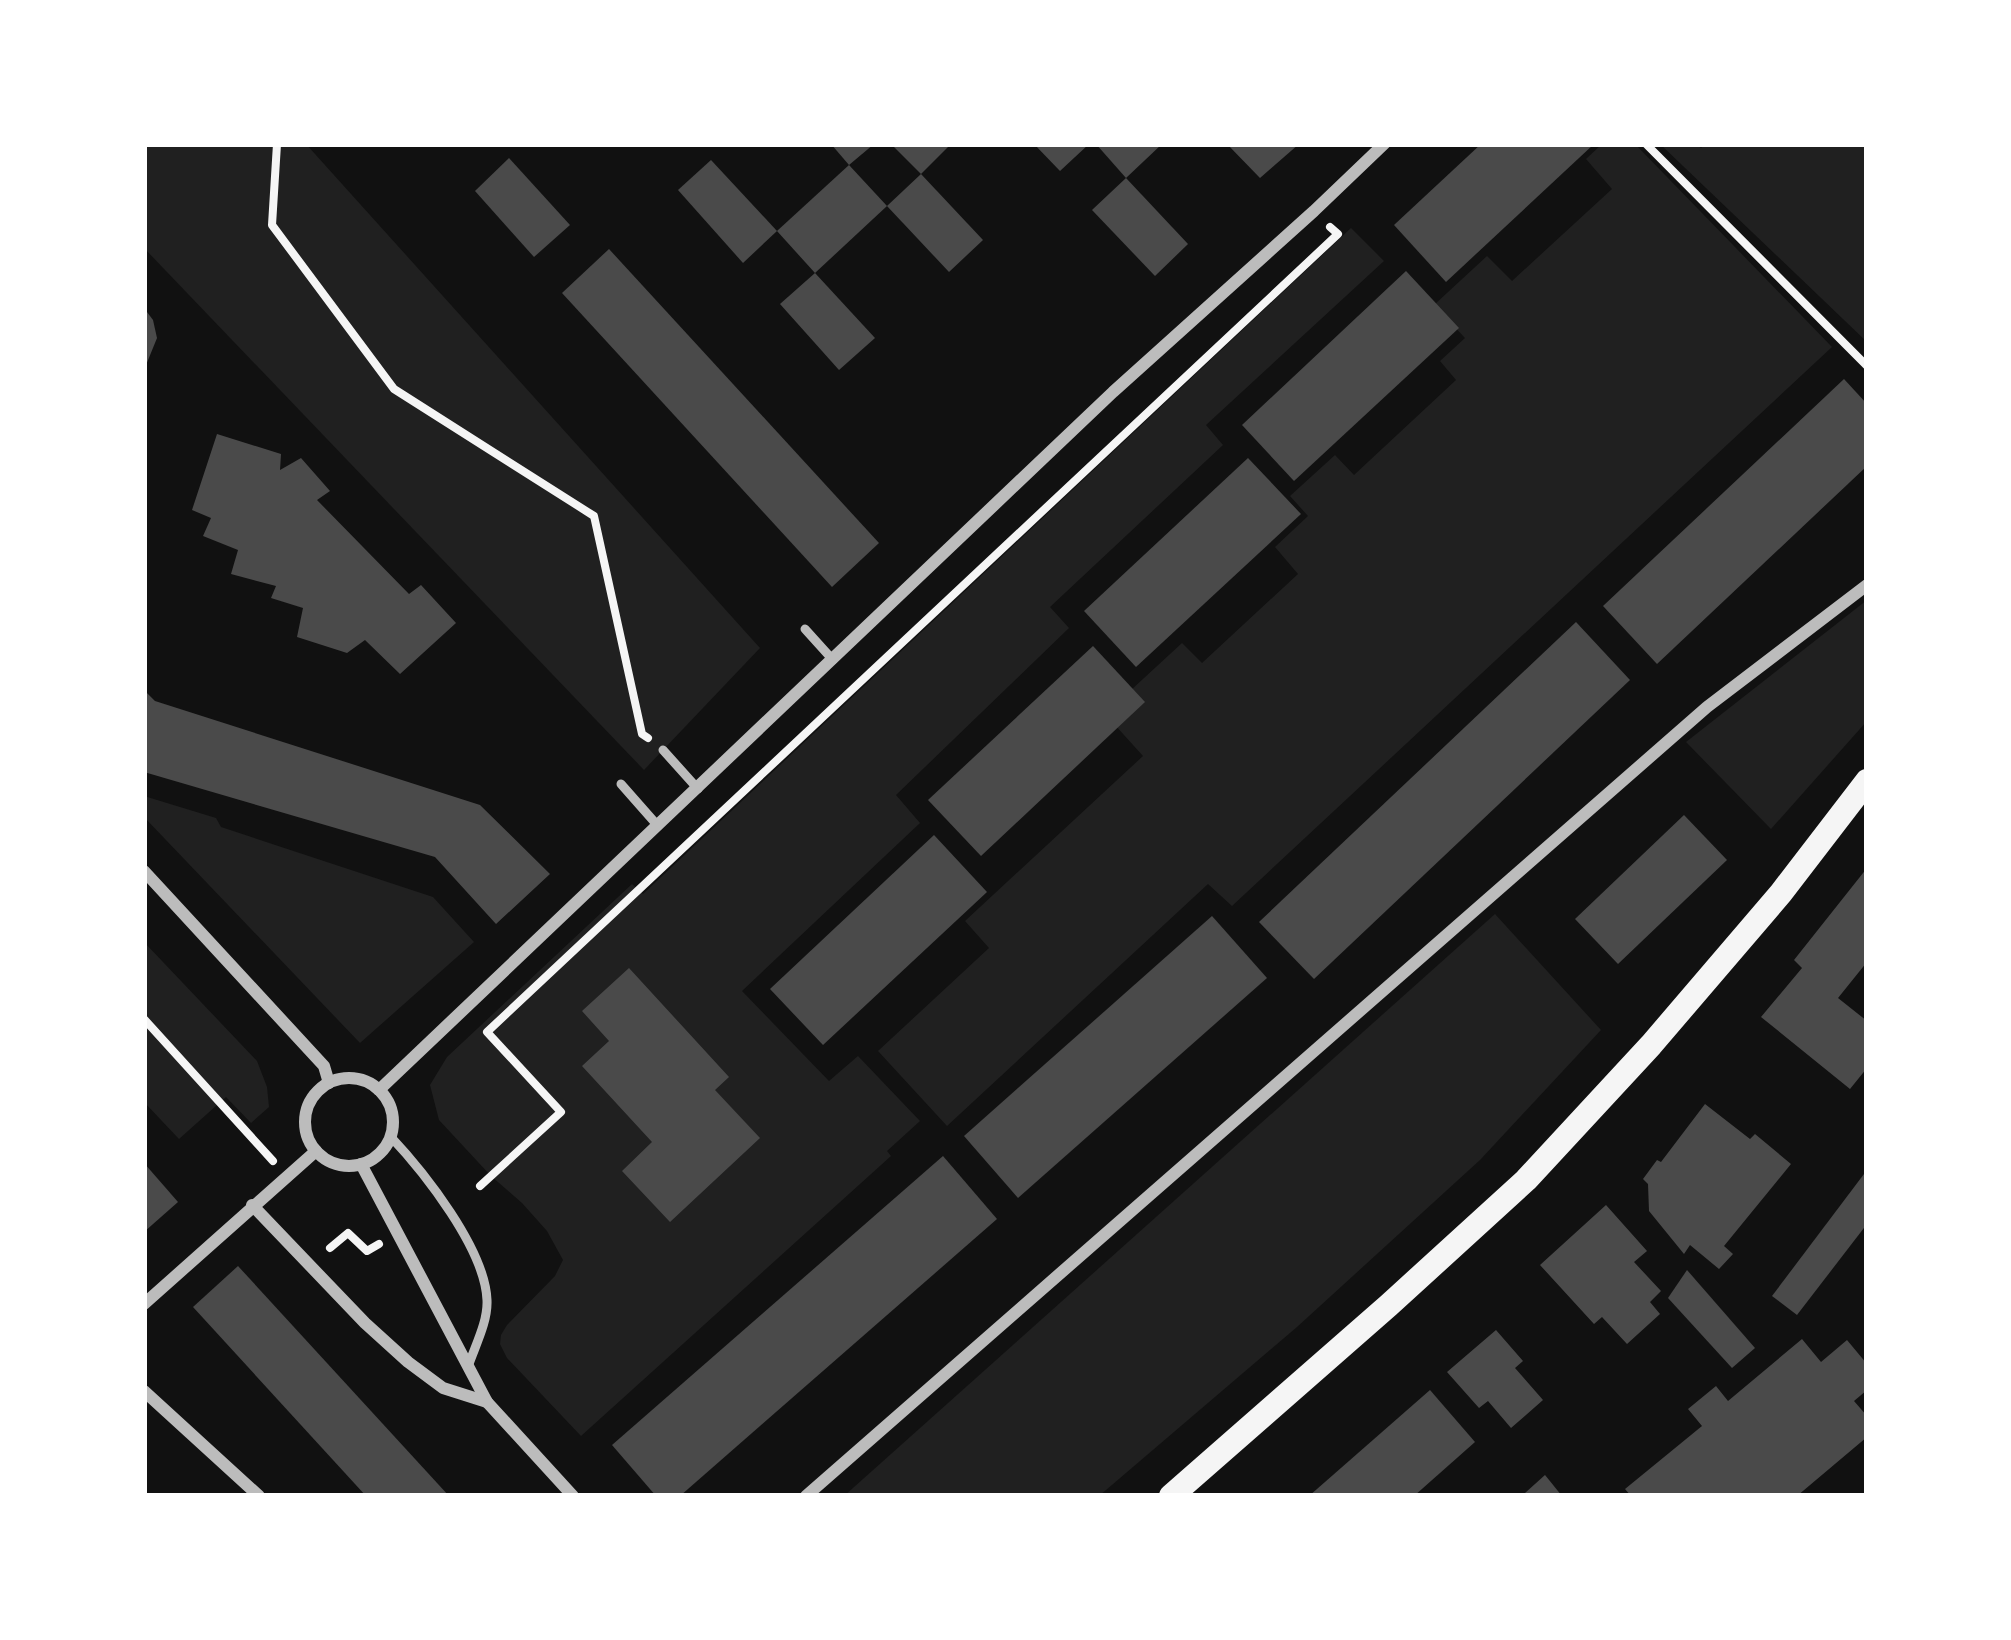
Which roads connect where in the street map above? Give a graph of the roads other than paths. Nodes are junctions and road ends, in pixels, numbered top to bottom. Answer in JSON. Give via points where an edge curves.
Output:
{"nodes":[{"id":1,"x":1384,"y":144,"type":"edge"},
{"id":2,"x":1867,"y":585,"type":"edge"},
{"id":3,"x":805,"y":629,"type":"dead end"},
{"id":4,"x":832,"y":660,"type":"junction"},
{"id":5,"x":663,"y":750,"type":"road end"},
{"id":6,"x":1867,"y":781,"type":"edge"},
{"id":7,"x":621,"y":784,"type":"dead end"},
{"id":8,"x":698,"y":789,"type":"junction"},
{"id":9,"x":658,"y":826,"type":"junction"},
{"id":10,"x":144,"y":871,"type":"edge"},
{"id":11,"x":329,"y":1083,"type":"junction"},
{"id":12,"x":379,"y":1090,"type":"junction"},
{"id":13,"x":390,"y":1136,"type":"junction"},
{"id":14,"x":316,"y":1151,"type":"junction"},
{"id":15,"x":361,"y":1164,"type":"junction"},
{"id":16,"x":253,"y":1205,"type":"junction"},
{"id":17,"x":144,"y":1304,"type":"edge"},
{"id":18,"x":469,"y":1364,"type":"junction"},
{"id":19,"x":144,"y":1391,"type":"edge"},
{"id":20,"x":488,"y":1402,"type":"junction"},
{"id":21,"x":1180,"y":1493,"type":"edge"},
{"id":22,"x":259,"y":1496,"type":"edge"},
{"id":23,"x":573,"y":1496,"type":"edge"},
{"id":24,"x":806,"y":1496,"type":"edge"}],
"edges":[{"from":1,"to":4,"type":"street"},
{"from":2,"to":24,"type":"street","via":[[1707,707]]},
{"from":3,"to":4,"type":"lane"},
{"from":4,"to":8,"type":"street"},
{"from":5,"to":8,"type":"lane"},
{"from":6,"to":21,"type":"main road","via":[[1652,1045],[1526,1180]]},
{"from":7,"to":9,"type":"lane"},
{"from":8,"to":9,"type":"street"},
{"from":9,"to":12,"type":"street"},
{"from":10,"to":11,"type":"street","via":[[324,1066]]},
{"from":11,"to":12,"type":"street","via":[[355,1078]]},
{"from":11,"to":14,"type":"street","via":[[305,1118]]},
{"from":12,"to":13,"type":"street","via":[[391,1111]]},
{"from":13,"to":15,"type":"street","via":[[380,1154]]},
{"from":13,"to":18,"type":"lane","via":[[445,1206],[484,1281],[485,1317]]},
{"from":14,"to":15,"type":"street","via":[[337,1164]]},
{"from":14,"to":16,"type":"street"},
{"from":15,"to":18,"type":"street"},
{"from":16,"to":17,"type":"street"},
{"from":16,"to":20,"type":"street","via":[[408,1362],[443,1388]]},
{"from":18,"to":20,"type":"street"},
{"from":19,"to":22,"type":"street"},
{"from":20,"to":23,"type":"street"}]}
